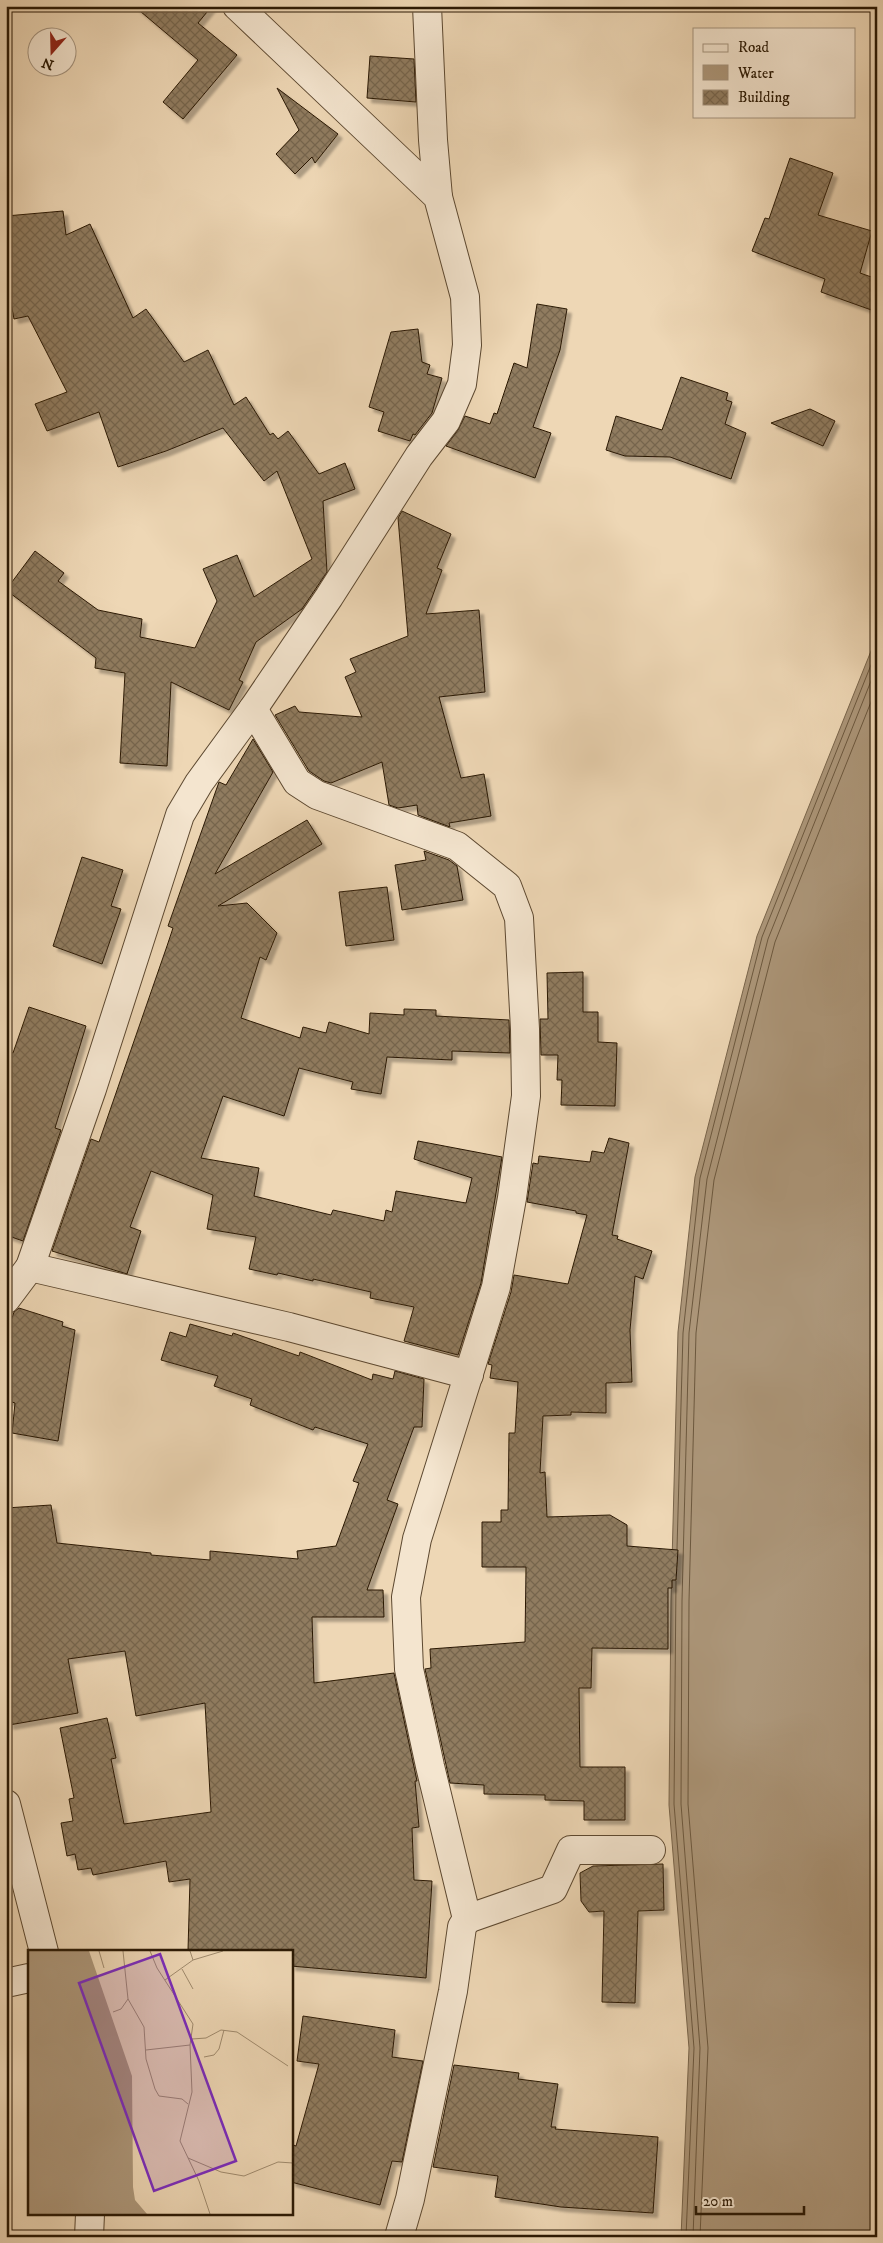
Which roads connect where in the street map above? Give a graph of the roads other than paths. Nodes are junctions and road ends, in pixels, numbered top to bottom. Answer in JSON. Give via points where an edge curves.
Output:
{"nodes":[{"id":1,"x":237,"y":6,"type":"edge"},
{"id":2,"x":426,"y":6,"type":"edge"},
{"id":3,"x":438,"y":197,"type":"junction"},
{"id":4,"x":253,"y":709,"type":"junction"},
{"id":5,"x":30,"y":1267,"type":"junction"},
{"id":6,"x":6,"y":1299,"type":"edge"},
{"id":7,"x":469,"y":1375,"type":"junction"},
{"id":8,"x":6,"y":1804,"type":"edge"},
{"id":9,"x":651,"y":1850,"type":"dead end"},
{"id":10,"x":467,"y":1919,"type":"junction"},
{"id":11,"x":43,"y":1950,"type":"edge"},
{"id":12,"x":28,"y":1978,"type":"edge"},
{"id":13,"x":6,"y":1983,"type":"edge"},
{"id":14,"x":90,"y":2216,"type":"edge"},
{"id":15,"x":89,"y":2237,"type":"edge"},
{"id":16,"x":399,"y":2237,"type":"edge"}],
"edges":[{"from":1,"to":3,"type":"street"},
{"from":2,"to":3,"type":"street"},
{"from":3,"to":4,"type":"street","via":[[465,297],[467,345],[462,384],[446,421],[419,456]]},
{"from":4,"to":5,"type":"street","via":[[218,755],[180,815],[92,1089]]},
{"from":4,"to":7,"type":"street","via":[[297,782],[317,795],[457,846],[507,886],[519,918],[526,1029],[526,1096],[496,1287]]},
{"from":5,"to":6,"type":"street"},
{"from":5,"to":7,"type":"street","via":[[289,1327]]},
{"from":7,"to":10,"type":"street","via":[[417,1539],[406,1597],[409,1669]]},
{"from":8,"to":11,"type":"street"},
{"from":9,"to":10,"type":"street","via":[[570,1850],[553,1889]]},
{"from":10,"to":16,"type":"street","via":[[462,1927],[447,2019],[410,2199]]},
{"from":12,"to":13,"type":"street"},
{"from":14,"to":15,"type":"street"}]}
